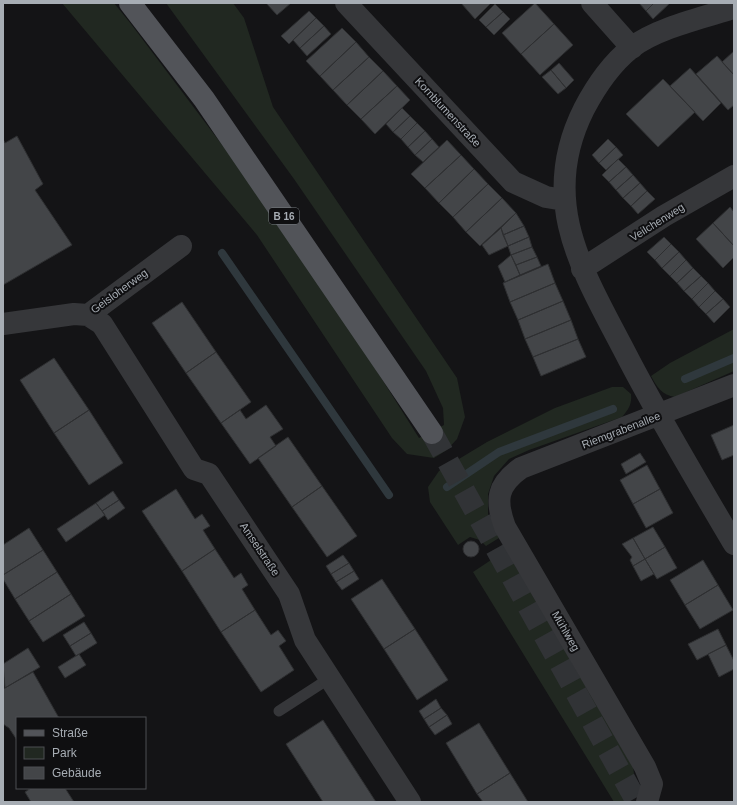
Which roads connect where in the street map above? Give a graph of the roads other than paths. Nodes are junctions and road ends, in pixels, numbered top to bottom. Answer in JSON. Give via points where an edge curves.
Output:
{"nodes":[{"id":1,"x":130,"y":3,"type":"edge"},
{"id":2,"x":346,"y":3,"type":"edge"},
{"id":3,"x":592,"y":3,"type":"edge"},
{"id":4,"x":734,"y":8,"type":"edge"},
{"id":5,"x":632,"y":48,"type":"junction"},
{"id":6,"x":734,"y":176,"type":"edge"},
{"id":7,"x":564,"y":200,"type":"junction"},
{"id":8,"x":181,"y":246,"type":"dead end"},
{"id":9,"x":582,"y":269,"type":"junction"},
{"id":10,"x":88,"y":315,"type":"junction"},
{"id":11,"x":3,"y":324,"type":"edge"},
{"id":12,"x":734,"y":385,"type":"edge"},
{"id":13,"x":658,"y":416,"type":"junction"},
{"id":14,"x":432,"y":433,"type":"tunnel mouth"},
{"id":15,"x":510,"y":476,"type":"joint"},
{"id":16,"x":734,"y":544,"type":"edge"},
{"id":17,"x":330,"y":678,"type":"junction"},
{"id":18,"x":279,"y":711,"type":"dead end"},
{"id":19,"x":649,"y":793,"type":"edge"},
{"id":20,"x":410,"y":802,"type":"edge"}],
"edges":[{"from":1,"to":14,"type":"main road","number":"B 16","via":[[204,99]]},
{"from":2,"to":7,"type":"street","name":"Kornblumenstraße","via":[[513,182],[546,197]]},
{"from":3,"to":5,"type":"street"},
{"from":4,"to":5,"type":"street","via":[[659,33]]},
{"from":5,"to":7,"type":"street","via":[[608,70],[592,93],[577,123],[568,151],[563,183]]},
{"from":6,"to":9,"type":"street","name":"Veilchenweg","via":[[664,216]]},
{"from":7,"to":9,"type":"street","via":[[571,239]]},
{"from":8,"to":10,"type":"street","name":"Geisloherweg"},
{"from":9,"to":13,"type":"street"},
{"from":10,"to":11,"type":"street","name":"Geisloherweg","via":[[74,314]]},
{"from":10,"to":17,"type":"street","name":"Amselstraße","via":[[102,324],[194,469],[209,474],[266,559],[289,594],[305,640]]},
{"from":12,"to":13,"type":"street","name":"Riemgrabenallee"},
{"from":13,"to":15,"type":"street","name":"Riemgrabenallee","via":[[521,468]]},
{"from":13,"to":16,"type":"street"},
{"from":15,"to":19,"type":"street","name":"Mühlweg","via":[[500,489],[498,502],[505,527],[645,767]]},
{"from":17,"to":18,"type":"lane"},
{"from":17,"to":20,"type":"street","name":"Amselstraße"}]}
